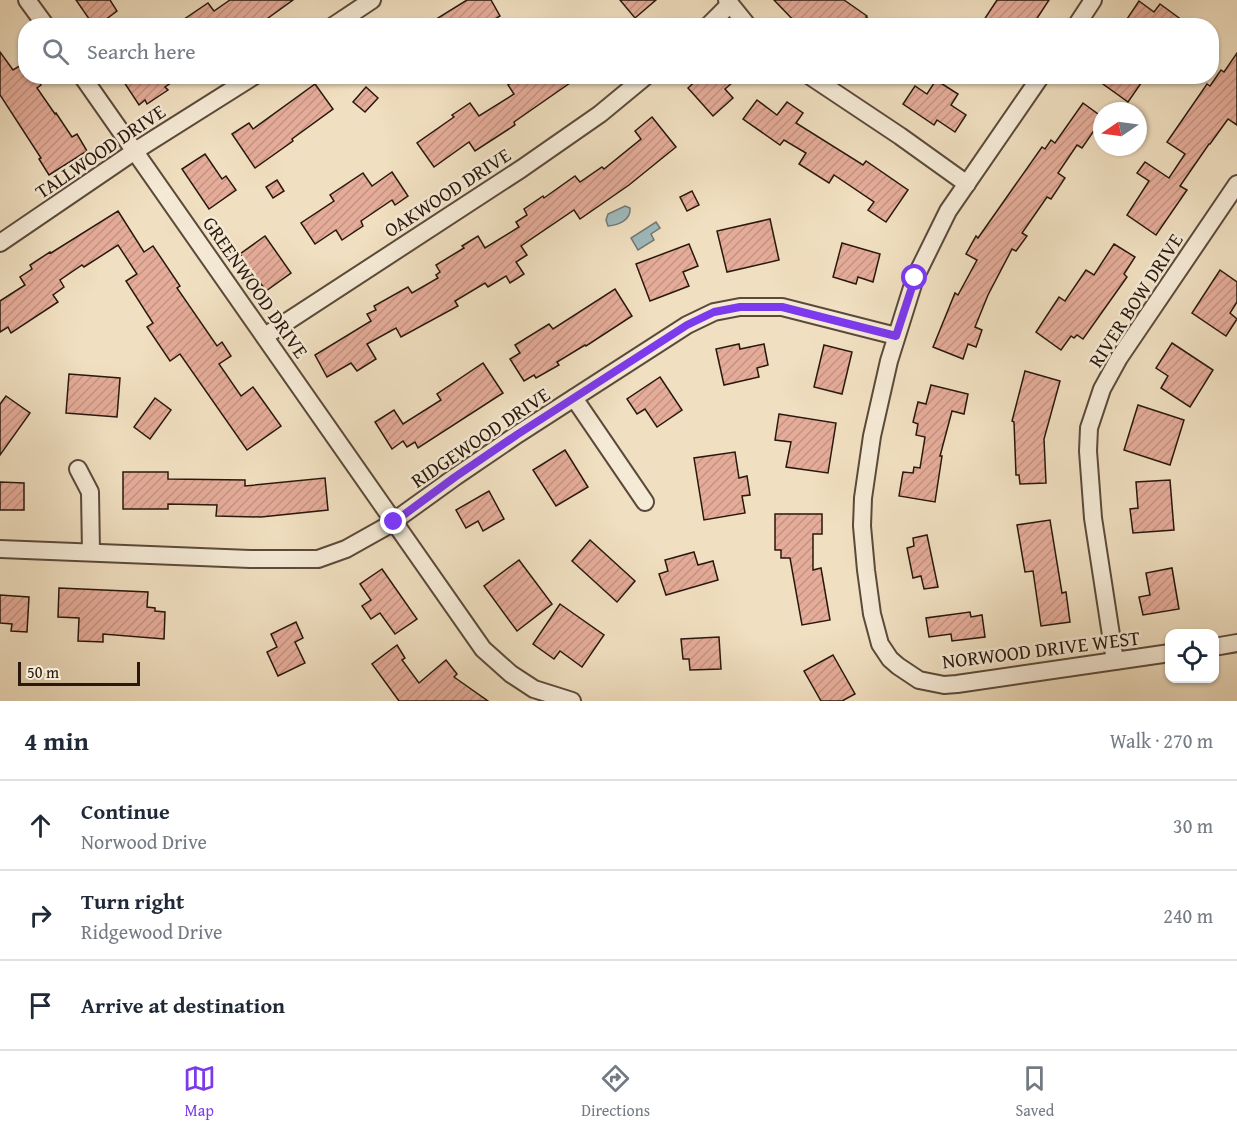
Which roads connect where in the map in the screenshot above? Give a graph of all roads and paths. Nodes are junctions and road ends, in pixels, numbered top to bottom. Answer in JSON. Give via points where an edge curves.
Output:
{"nodes":[{"id":1,"x":27,"y":0,"type":"edge"},
{"id":2,"x":372,"y":0,"type":"edge"},
{"id":3,"x":1094,"y":0,"type":"edge"},
{"id":4,"x":729,"y":2,"type":"edge"},
{"id":5,"x":40,"y":18,"type":"edge"},
{"id":6,"x":345,"y":18,"type":"edge"},
{"id":7,"x":715,"y":18,"type":"edge"},
{"id":8,"x":742,"y":18,"type":"edge"},
{"id":9,"x":1082,"y":18,"type":"edge"},
{"id":10,"x":88,"y":84,"type":"edge"},
{"id":11,"x":241,"y":84,"type":"edge"},
{"id":12,"x":636,"y":84,"type":"edge"},
{"id":13,"x":822,"y":84,"type":"edge"},
{"id":14,"x":1036,"y":84,"type":"edge"},
{"id":15,"x":135,"y":151,"type":"junction"},
{"id":16,"x":967,"y":184,"type":"junction"},
{"id":17,"x":1237,"y":184,"type":"edge"},
{"id":18,"x":0,"y":243,"type":"edge"},
{"id":19,"x":265,"y":336,"type":"junction"},
{"id":20,"x":896,"y":336,"type":"junction"},
{"id":21,"x":574,"y":398,"type":"junction"},
{"id":22,"x":78,"y":469,"type":"dead end"},
{"id":23,"x":645,"y":502,"type":"dead end"},
{"id":24,"x":394,"y":522,"type":"junction"},
{"id":25,"x":0,"y":549,"type":"edge"},
{"id":26,"x":91,"y":552,"type":"junction"},
{"id":27,"x":1237,"y":644,"type":"edge"},
{"id":28,"x":1219,"y":646,"type":"edge"},
{"id":29,"x":1165,"y":655,"type":"edge"},
{"id":30,"x":1114,"y":661,"type":"junction"},
{"id":31,"x":572,"y":701,"type":"edge"}],
"edges":[{"from":1,"to":5,"type":"street"},
{"from":2,"to":6,"type":"street"},
{"from":3,"to":9,"type":"street"},
{"from":4,"to":7,"type":"street"},
{"from":4,"to":8,"type":"street"},
{"from":10,"to":15,"type":"street","name":"GREENWOOD DRIVE"},
{"from":11,"to":15,"type":"street","name":"TALLWOOD DRIVE"},
{"from":12,"to":19,"type":"street","name":"OAKWOOD DRIVE","via":[[521,169]]},
{"from":13,"to":16,"type":"street"},
{"from":14,"to":16,"type":"street"},
{"from":15,"to":18,"type":"street","name":"TALLWOOD DRIVE"},
{"from":15,"to":19,"type":"street","name":"GREENWOOD DRIVE"},
{"from":16,"to":20,"type":"street","via":[[948,211],[925,257]]},
{"from":17,"to":30,"type":"street","name":"RIVER BOW DRIVE","via":[[1119,358],[1102,389],[1089,428],[1093,518]]},
{"from":19,"to":24,"type":"street","name":"GREENWOOD DRIVE"},
{"from":20,"to":21,"type":"street","name":"RIDGEWOOD DRIVE","via":[[782,307],[740,307],[714,312],[687,325]]},
{"from":20,"to":30,"type":"street","name":"NORWOOD DRIVE WEST","via":[[872,436],[862,526],[872,614],[880,644],[890,659],[919,680],[944,685]]},
{"from":21,"to":23,"type":"street"},
{"from":21,"to":24,"type":"street","name":"RIDGEWOOD DRIVE"},
{"from":22,"to":26,"type":"street","via":[[90,492]]},
{"from":24,"to":26,"type":"street","name":"RIDGEWOOD DRIVE","via":[[346,549],[318,559]]},
{"from":24,"to":31,"type":"street","name":"GREENWOOD DRIVE","via":[[483,649],[534,689]]},
{"from":25,"to":26,"type":"street","name":"RIDGEWOOD DRIVE"},
{"from":27,"to":28,"type":"street"},
{"from":29,"to":30,"type":"street","name":"NORWOOD DRIVE WEST"}]}
